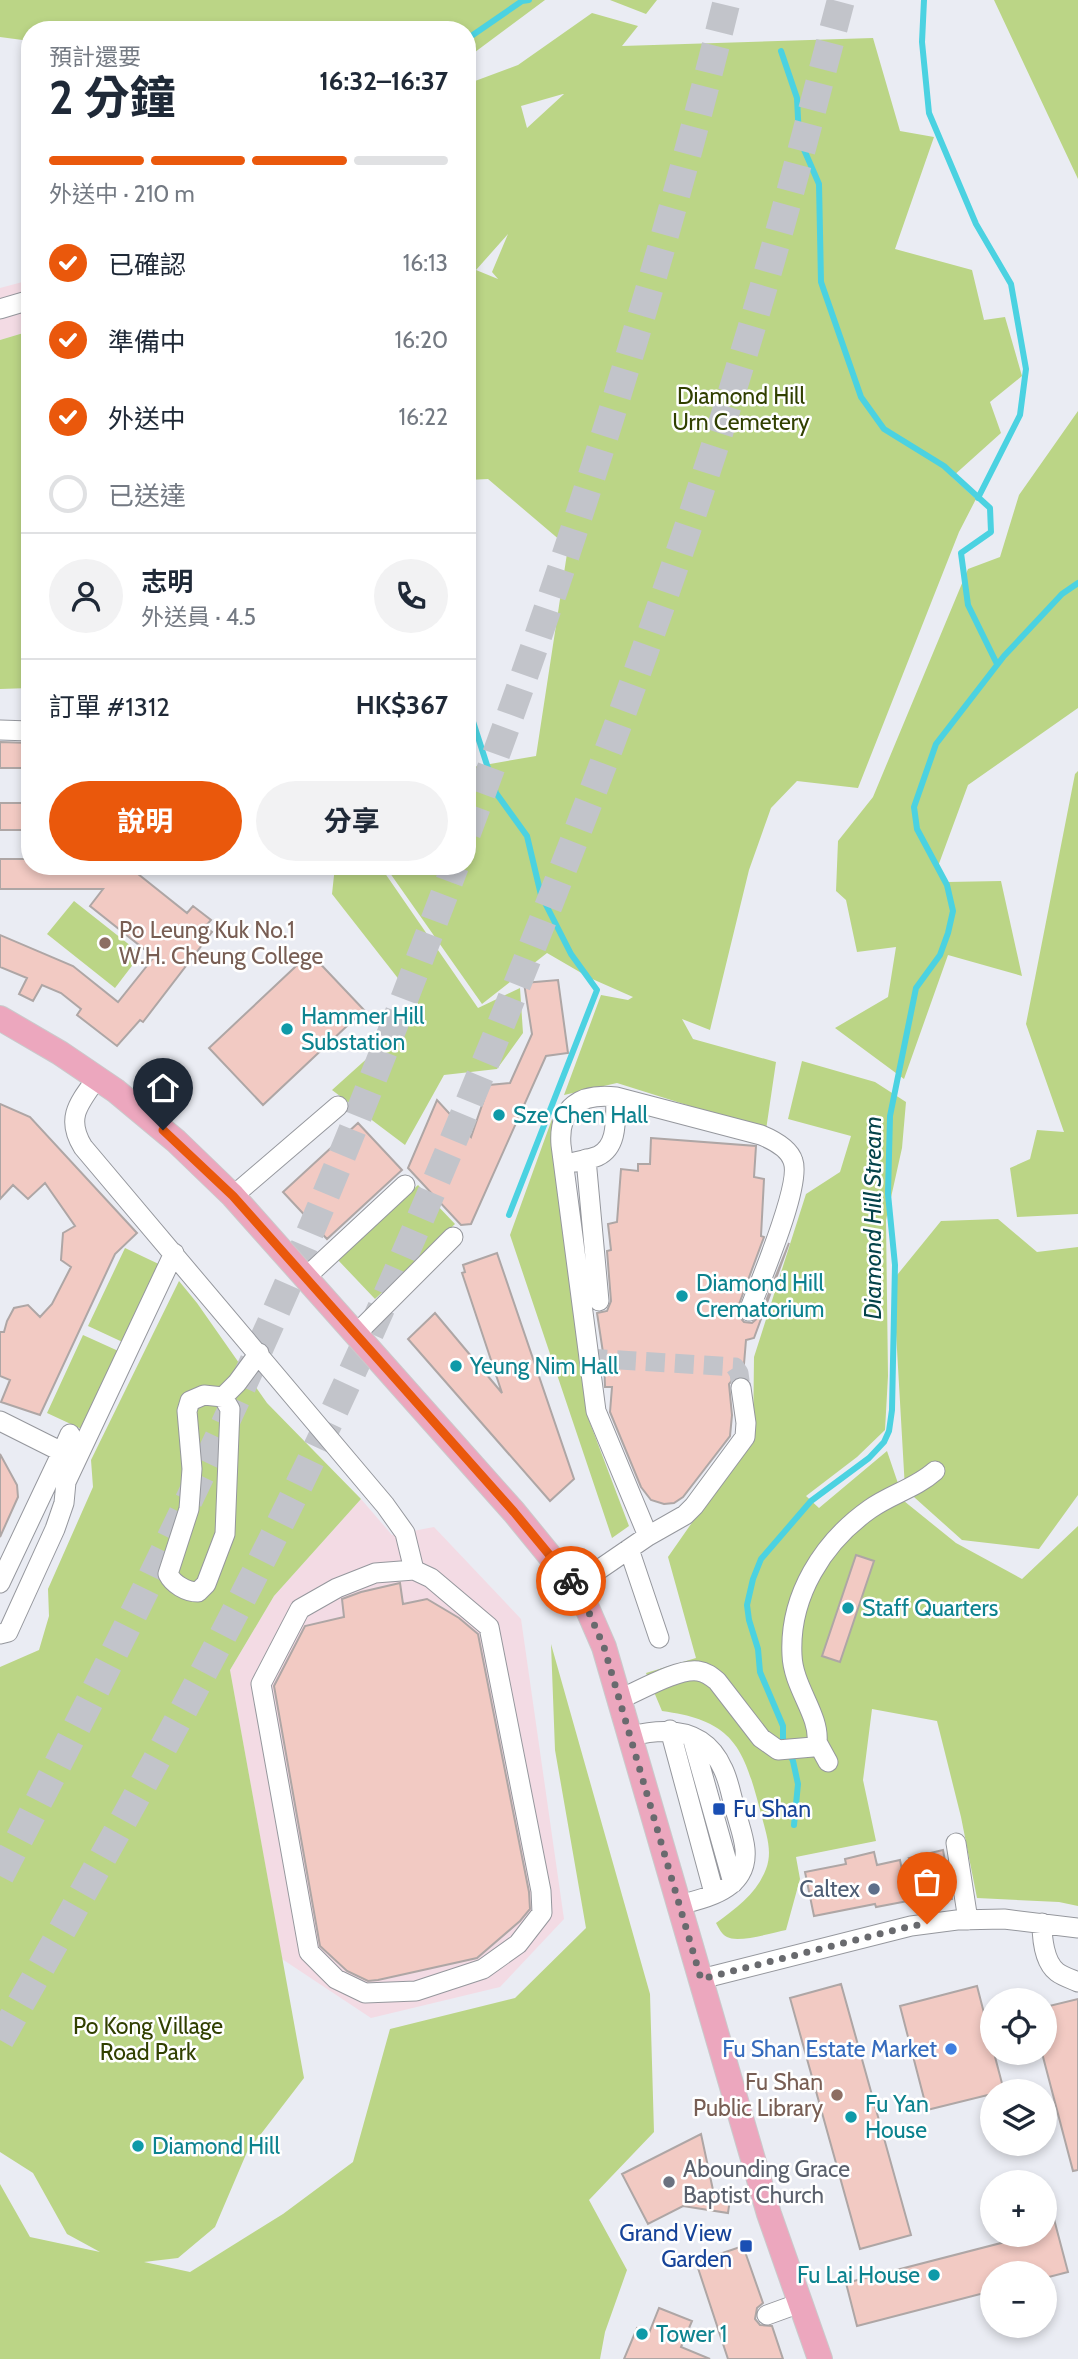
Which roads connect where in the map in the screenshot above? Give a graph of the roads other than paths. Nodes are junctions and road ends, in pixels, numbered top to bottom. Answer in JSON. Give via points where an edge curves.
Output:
{"nodes":[{"id":1,"x":21,"y":303,"type":"edge"},
{"id":2,"x":0,"y":309,"type":"edge"},
{"id":3,"x":0,"y":730,"type":"edge"},
{"id":4,"x":21,"y":730,"type":"edge"},
{"id":5,"x":0,"y":1018,"type":"edge"},
{"id":6,"x":97,"y":1078,"type":"junction"},
{"id":7,"x":616,"y":1097,"type":"junction"},
{"id":8,"x":338,"y":1106,"type":"dead end"},
{"id":9,"x":586,"y":1159,"type":"junction"},
{"id":10,"x":564,"y":1166,"type":"junction"},
{"id":11,"x":405,"y":1185,"type":"dead end"},
{"id":12,"x":233,"y":1196,"type":"junction"},
{"id":13,"x":453,"y":1237,"type":"dead end"},
{"id":14,"x":174,"y":1253,"type":"junction"},
{"id":15,"x":306,"y":1277,"type":"junction"},
{"id":16,"x":599,"y":1301,"type":"dead end"},
{"id":17,"x":749,"y":1311,"type":"dead end"},
{"id":18,"x":355,"y":1334,"type":"junction"},
{"id":19,"x":259,"y":1353,"type":"junction"},
{"id":20,"x":741,"y":1388,"type":"tunnel mouth"},
{"id":21,"x":223,"y":1397,"type":"junction"},
{"id":22,"x":0,"y":1422,"type":"edge"},
{"id":23,"x":935,"y":1471,"type":"dead end"},
{"id":24,"x":65,"y":1492,"type":"junction"},
{"id":25,"x":38,"y":1502,"type":"junction"},
{"id":26,"x":648,"y":1536,"type":"junction"},
{"id":27,"x":629,"y":1549,"type":"junction"},
{"id":28,"x":414,"y":1570,"type":"junction"},
{"id":29,"x":0,"y":1583,"type":"edge"},
{"id":30,"x":575,"y":1586,"type":"junction"},
{"id":31,"x":0,"y":1634,"type":"edge"},
{"id":32,"x":659,"y":1638,"type":"dead end"},
{"id":33,"x":620,"y":1699,"type":"junction"},
{"id":34,"x":670,"y":1730,"type":"junction"},
{"id":35,"x":631,"y":1736,"type":"junction"},
{"id":36,"x":812,"y":1745,"type":"junction"},
{"id":37,"x":828,"y":1762,"type":"dead end"},
{"id":38,"x":956,"y":1843,"type":"dead end"},
{"id":39,"x":715,"y":1893,"type":"junction"},
{"id":40,"x":679,"y":1905,"type":"junction"},
{"id":41,"x":968,"y":1920,"type":"junction"},
{"id":42,"x":1042,"y":1923,"type":"junction"},
{"id":43,"x":1078,"y":1928,"type":"edge"},
{"id":44,"x":701,"y":1979,"type":"junction"},
{"id":45,"x":1078,"y":1982,"type":"edge"},
{"id":46,"x":800,"y":2303,"type":"junction"},
{"id":47,"x":767,"y":2315,"type":"dead end"},
{"id":48,"x":820,"y":2359,"type":"edge"}],
"edges":[{"from":1,"to":2,"type":"street"},
{"from":3,"to":4,"type":"street"},
{"from":5,"to":6,"type":"main road"},
{"from":6,"to":12,"type":"main road","via":[[149,1118]]},
{"from":6,"to":14,"type":"street","via":[[77,1108],[76,1136]]},
{"from":7,"to":9,"type":"street","via":[[611,1145]]},
{"from":7,"to":10,"type":"street","via":[[583,1099],[568,1111],[559,1129]]},
{"from":7,"to":17,"type":"street","via":[[761,1135],[788,1152],[794,1178]]},
{"from":8,"to":12,"type":"street"},
{"from":9,"to":10,"type":"street"},
{"from":9,"to":16,"type":"street"},
{"from":10,"to":26,"type":"street","via":[[596,1410]]},
{"from":11,"to":15,"type":"street"},
{"from":12,"to":15,"type":"main road"},
{"from":13,"to":18,"type":"street"},
{"from":14,"to":19,"type":"street"},
{"from":14,"to":24,"type":"street"},
{"from":15,"to":18,"type":"main road"},
{"from":18,"to":30,"type":"main road"},
{"from":19,"to":21,"type":"street"},
{"from":19,"to":28,"type":"street","via":[[385,1505],[405,1533]]},
{"from":20,"to":26,"type":"street","via":[[746,1423],[741,1444],[685,1515]]},
{"from":21,"to":21,"type":"street","via":[[204,1395],[190,1401],[187,1412],[192,1469],[189,1509],[168,1574],[193,1592],[206,1584],[225,1534],[230,1409]]},
{"from":22,"to":25,"type":"street","via":[[66,1443]]},
{"from":23,"to":36,"type":"street","via":[[852,1522],[823,1555],[805,1586],[792,1654],[798,1683],[818,1727]]},
{"from":24,"to":25,"type":"street"},
{"from":24,"to":31,"type":"street","via":[[50,1541],[8,1632]]},
{"from":25,"to":29,"type":"street"},
{"from":26,"to":27,"type":"street"},
{"from":27,"to":30,"type":"street"},
{"from":27,"to":32,"type":"street"},
{"from":28,"to":28,"type":"street","via":[[431,1578],[489,1627],[542,1913],[518,1944],[483,1969],[416,1991],[365,1993],[336,1979],[309,1952],[261,1684],[300,1609],[375,1573]]},
{"from":30,"to":33,"type":"main road","via":[[604,1647]]},
{"from":33,"to":35,"type":"main road"},
{"from":33,"to":36,"type":"street","via":[[696,1671],[718,1681],[761,1738],[778,1750]]},
{"from":34,"to":35,"type":"street"},
{"from":34,"to":39,"type":"street"},
{"from":34,"to":39,"type":"street","via":[[692,1737],[733,1883]]},
{"from":35,"to":40,"type":"main road"},
{"from":36,"to":37,"type":"street"},
{"from":38,"to":41,"type":"street"},
{"from":39,"to":40,"type":"street"},
{"from":40,"to":44,"type":"main road"},
{"from":41,"to":42,"type":"street"},
{"from":41,"to":44,"type":"street","via":[[911,1926]]},
{"from":42,"to":43,"type":"street"},
{"from":42,"to":45,"type":"street","via":[[1055,1971]]},
{"from":44,"to":46,"type":"main road","via":[[769,2214]]},
{"from":46,"to":47,"type":"street"},
{"from":46,"to":48,"type":"main road"}]}
